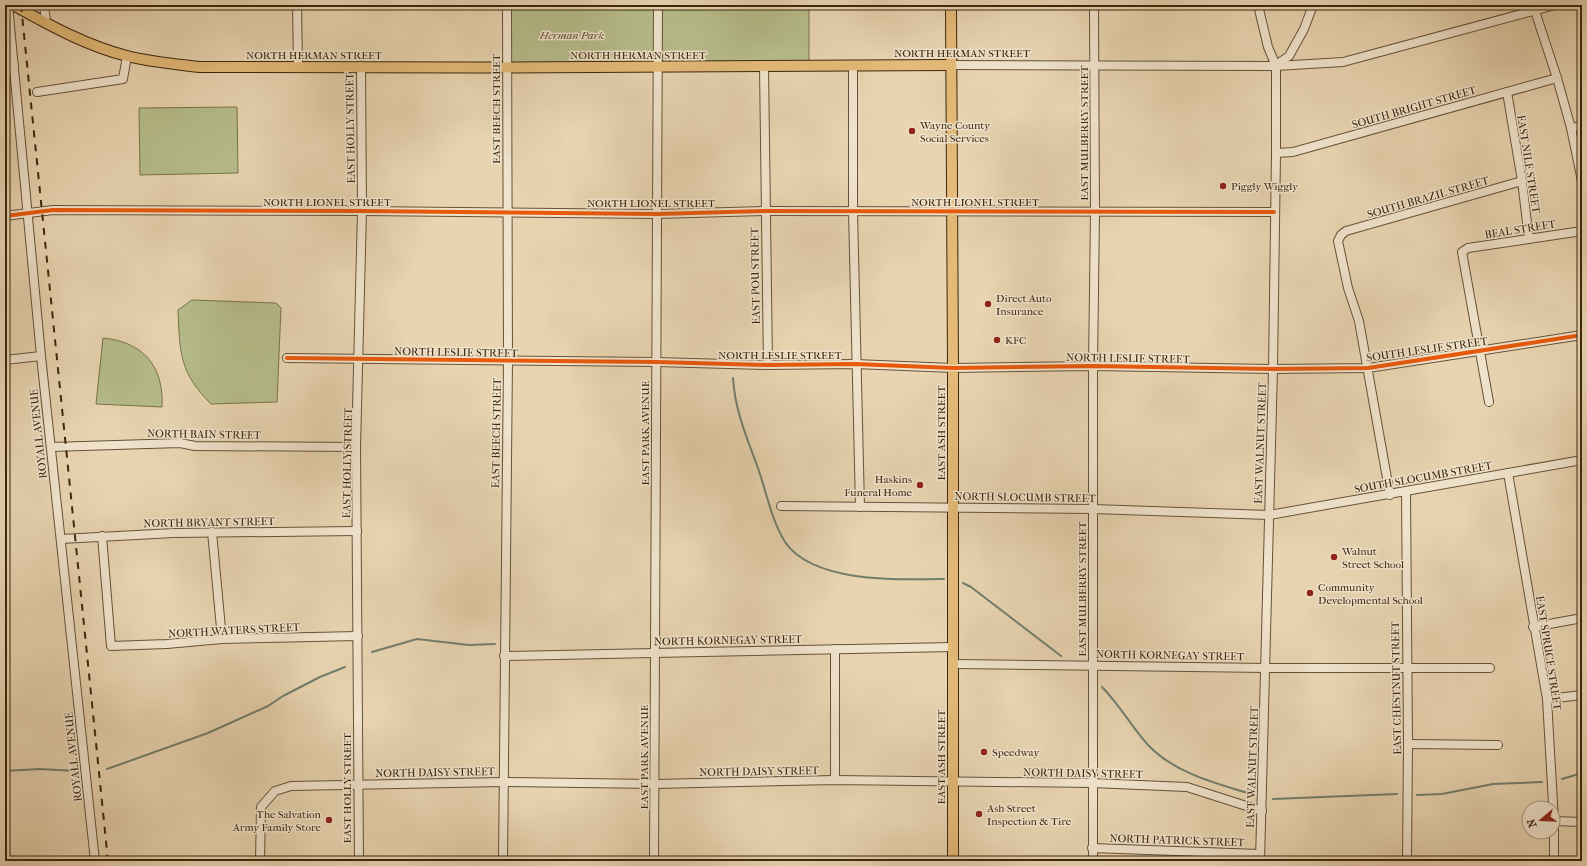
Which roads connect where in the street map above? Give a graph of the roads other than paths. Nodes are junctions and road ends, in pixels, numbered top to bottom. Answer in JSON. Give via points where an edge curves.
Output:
{"nodes":[{"id":1,"x":8,"y":5,"type":"edge"},
{"id":2,"x":13,"y":5,"type":"edge"},
{"id":3,"x":44,"y":5,"type":"edge"},
{"id":4,"x":297,"y":5,"type":"edge"},
{"id":5,"x":507,"y":5,"type":"edge"},
{"id":6,"x":658,"y":5,"type":"edge"},
{"id":7,"x":951,"y":5,"type":"edge"},
{"id":8,"x":1094,"y":5,"type":"edge"},
{"id":9,"x":1258,"y":5,"type":"edge"},
{"id":10,"x":1313,"y":5,"type":"edge"},
{"id":11,"x":1554,"y":5,"type":"edge"},
{"id":12,"x":1534,"y":8,"type":"edge"},
{"id":13,"x":46,"y":22,"type":"junction"},
{"id":14,"x":126,"y":56,"type":"junction"},
{"id":15,"x":14,"y":65,"type":"junction"},
{"id":16,"x":950,"y":65,"type":"junction"},
{"id":17,"x":1095,"y":65,"type":"junction"},
{"id":18,"x":5,"y":66,"type":"edge"},
{"id":19,"x":298,"y":66,"type":"junction"},
{"id":20,"x":360,"y":66,"type":"junction"},
{"id":21,"x":657,"y":66,"type":"junction"},
{"id":22,"x":853,"y":66,"type":"junction"},
{"id":23,"x":1276,"y":66,"type":"junction"},
{"id":24,"x":507,"y":67,"type":"junction"},
{"id":25,"x":764,"y":67,"type":"junction"},
{"id":26,"x":1557,"y":78,"type":"junction"},
{"id":27,"x":37,"y":92,"type":"dead end"},
{"id":28,"x":1507,"y":92,"type":"junction"},
{"id":29,"x":1582,"y":126,"type":"edge"},
{"id":30,"x":1571,"y":128,"type":"junction"},
{"id":31,"x":1276,"y":153,"type":"junction"},
{"id":32,"x":1522,"y":181,"type":"junction"},
{"id":33,"x":1582,"y":181,"type":"edge"},
{"id":34,"x":362,"y":211,"type":"junction"},
{"id":35,"x":765,"y":211,"type":"junction"},
{"id":36,"x":853,"y":211,"type":"junction"},
{"id":37,"x":952,"y":211,"type":"junction"},
{"id":38,"x":508,"y":212,"type":"junction"},
{"id":39,"x":1095,"y":212,"type":"junction"},
{"id":40,"x":1274,"y":212,"type":"junction"},
{"id":41,"x":27,"y":213,"type":"junction"},
{"id":42,"x":657,"y":214,"type":"junction"},
{"id":43,"x":5,"y":216,"type":"edge"},
{"id":44,"x":1582,"y":231,"type":"edge"},
{"id":45,"x":1529,"y":239,"type":"junction"},
{"id":46,"x":1582,"y":335,"type":"edge"},
{"id":47,"x":1479,"y":351,"type":"junction"},
{"id":48,"x":41,"y":356,"type":"junction"},
{"id":49,"x":287,"y":358,"type":"dead end"},
{"id":50,"x":5,"y":360,"type":"edge"},
{"id":51,"x":360,"y":360,"type":"junction"},
{"id":52,"x":508,"y":361,"type":"junction"},
{"id":53,"x":656,"y":362,"type":"junction"},
{"id":54,"x":856,"y":364,"type":"junction"},
{"id":55,"x":768,"y":365,"type":"junction"},
{"id":56,"x":1093,"y":366,"type":"junction"},
{"id":57,"x":953,"y":368,"type":"junction"},
{"id":58,"x":1368,"y":368,"type":"junction"},
{"id":59,"x":1273,"y":370,"type":"junction"},
{"id":60,"x":1489,"y":402,"type":"dead end"},
{"id":61,"x":51,"y":447,"type":"junction"},
{"id":62,"x":356,"y":448,"type":"junction"},
{"id":63,"x":1582,"y":460,"type":"edge"},
{"id":64,"x":1508,"y":473,"type":"junction"},
{"id":65,"x":1406,"y":492,"type":"junction"},
{"id":66,"x":1390,"y":495,"type":"junction"},
{"id":67,"x":781,"y":506,"type":"dead end"},
{"id":68,"x":860,"y":507,"type":"junction"},
{"id":69,"x":953,"y":507,"type":"junction"},
{"id":70,"x":1093,"y":509,"type":"junction"},
{"id":71,"x":1269,"y":515,"type":"junction"},
{"id":72,"x":357,"y":531,"type":"junction"},
{"id":73,"x":212,"y":532,"type":"junction"},
{"id":74,"x":102,"y":536,"type":"junction"},
{"id":75,"x":61,"y":538,"type":"junction"},
{"id":76,"x":1582,"y":618,"type":"edge"},
{"id":77,"x":1533,"y":627,"type":"junction"},
{"id":78,"x":358,"y":636,"type":"junction"},
{"id":79,"x":222,"y":639,"type":"junction"},
{"id":80,"x":953,"y":647,"type":"junction"},
{"id":81,"x":835,"y":649,"type":"junction"},
{"id":82,"x":655,"y":653,"type":"junction"},
{"id":83,"x":504,"y":656,"type":"junction"},
{"id":84,"x":953,"y":664,"type":"junction"},
{"id":85,"x":1092,"y":665,"type":"junction"},
{"id":86,"x":1266,"y":668,"type":"junction"},
{"id":87,"x":1406,"y":668,"type":"junction"},
{"id":88,"x":1490,"y":668,"type":"dead end"},
{"id":89,"x":1582,"y":695,"type":"edge"},
{"id":90,"x":1547,"y":699,"type":"junction"},
{"id":91,"x":1408,"y":744,"type":"junction"},
{"id":92,"x":1498,"y":745,"type":"dead end"},
{"id":93,"x":835,"y":780,"type":"junction"},
{"id":94,"x":504,"y":782,"type":"junction"},
{"id":95,"x":953,"y":783,"type":"junction"},
{"id":96,"x":1092,"y":783,"type":"junction"},
{"id":97,"x":655,"y":784,"type":"junction"},
{"id":98,"x":358,"y":785,"type":"junction"},
{"id":99,"x":1553,"y":800,"type":"edge"},
{"id":100,"x":1262,"y":811,"type":"junction"},
{"id":101,"x":1561,"y":821,"type":"edge"},
{"id":102,"x":1582,"y":822,"type":"edge"},
{"id":103,"x":1554,"y":840,"type":"edge"},
{"id":104,"x":1092,"y":848,"type":"junction"},
{"id":105,"x":1260,"y":857,"type":"edge"},
{"id":106,"x":95,"y":861,"type":"edge"},
{"id":107,"x":260,"y":861,"type":"edge"},
{"id":108,"x":359,"y":861,"type":"edge"},
{"id":109,"x":503,"y":861,"type":"edge"},
{"id":110,"x":654,"y":861,"type":"edge"},
{"id":111,"x":953,"y":861,"type":"edge"},
{"id":112,"x":1093,"y":861,"type":"edge"},
{"id":113,"x":1406,"y":861,"type":"edge"},
{"id":114,"x":1554,"y":861,"type":"edge"}],
"edges":[{"from":1,"to":15,"type":"street","name":"ROYALL AVENUE"},
{"from":2,"to":13,"type":"main road","name":"NORTH HERMAN STREET"},
{"from":3,"to":13,"type":"street"},
{"from":4,"to":19,"type":"street"},
{"from":5,"to":24,"type":"street","name":"EAST BEECH STREET"},
{"from":6,"to":21,"type":"street","name":"EAST PARK AVENUE"},
{"from":7,"to":16,"type":"main road","name":"EAST ASH STREET"},
{"from":8,"to":17,"type":"street","name":"EAST MULBERRY STREET"},
{"from":9,"to":23,"type":"street","name":"EAST WALNUT STREET","via":[[1268,47]]},
{"from":10,"to":23,"type":"street","via":[[1304,29],[1289,56]]},
{"from":11,"to":12,"type":"street","name":"NORTH HERMAN STREET"},
{"from":12,"to":23,"type":"street","name":"NORTH HERMAN STREET","via":[[1343,62]]},
{"from":12,"to":26,"type":"street"},
{"from":13,"to":14,"type":"main road","name":"NORTH HERMAN STREET","via":[[87,43]]},
{"from":14,"to":19,"type":"main road","name":"NORTH HERMAN STREET","via":[[200,67]]},
{"from":14,"to":27,"type":"street","via":[[123,80]]},
{"from":15,"to":18,"type":"street"},
{"from":15,"to":41,"type":"street","name":"ROYALL AVENUE"},
{"from":16,"to":17,"type":"street","name":"NORTH HERMAN STREET"},
{"from":16,"to":22,"type":"main road","name":"NORTH HERMAN STREET"},
{"from":16,"to":37,"type":"main road","name":"EAST ASH STREET"},
{"from":17,"to":23,"type":"street","name":"NORTH HERMAN STREET"},
{"from":17,"to":39,"type":"street","name":"EAST MULBERRY STREET"},
{"from":19,"to":20,"type":"main road","name":"NORTH HERMAN STREET"},
{"from":20,"to":24,"type":"main road","name":"NORTH HERMAN STREET"},
{"from":20,"to":34,"type":"street","name":"EAST HOLLY STREET"},
{"from":21,"to":24,"type":"main road","name":"NORTH HERMAN STREET"},
{"from":21,"to":25,"type":"main road","name":"NORTH HERMAN STREET"},
{"from":21,"to":42,"type":"street","name":"EAST PARK AVENUE"},
{"from":22,"to":25,"type":"main road","name":"NORTH HERMAN STREET"},
{"from":22,"to":36,"type":"street"},
{"from":23,"to":31,"type":"street","name":"EAST WALNUT STREET"},
{"from":24,"to":38,"type":"street","name":"EAST BEECH STREET"},
{"from":25,"to":35,"type":"street","name":"EAST POU STREET"},
{"from":26,"to":28,"type":"street","name":"SOUTH BRIGHT STREET"},
{"from":26,"to":30,"type":"street"},
{"from":28,"to":31,"type":"street","name":"SOUTH BRIGHT STREET","via":[[1293,152]]},
{"from":28,"to":32,"type":"street","name":"EAST NILE STREET"},
{"from":29,"to":30,"type":"street"},
{"from":30,"to":33,"type":"street"},
{"from":31,"to":40,"type":"street","name":"EAST WALNUT STREET"},
{"from":32,"to":45,"type":"street","name":"EAST NILE STREET"},
{"from":32,"to":58,"type":"street","name":"SOUTH BRAZIL STREET","via":[[1341,235],[1338,241],[1348,288],[1359,321]]},
{"from":34,"to":38,"type":"street","name":"NORTH LIONEL STREET"},
{"from":34,"to":41,"type":"street","name":"NORTH LIONEL STREET","via":[[53,210]]},
{"from":34,"to":51,"type":"street","name":"EAST HOLLY STREET"},
{"from":35,"to":36,"type":"street","name":"NORTH LIONEL STREET"},
{"from":35,"to":42,"type":"street","name":"NORTH LIONEL STREET"},
{"from":35,"to":55,"type":"street","name":"EAST POU STREET"},
{"from":36,"to":37,"type":"street","name":"NORTH LIONEL STREET"},
{"from":36,"to":54,"type":"street"},
{"from":37,"to":39,"type":"street","name":"NORTH LIONEL STREET"},
{"from":37,"to":57,"type":"main road","name":"EAST ASH STREET"},
{"from":38,"to":42,"type":"street","name":"NORTH LIONEL STREET"},
{"from":38,"to":52,"type":"street","name":"EAST BEECH STREET"},
{"from":39,"to":40,"type":"street","name":"NORTH LIONEL STREET"},
{"from":39,"to":56,"type":"street","name":"EAST MULBERRY STREET"},
{"from":40,"to":59,"type":"street","name":"EAST WALNUT STREET"},
{"from":41,"to":43,"type":"street","name":"NORTH LIONEL STREET"},
{"from":41,"to":48,"type":"street","name":"ROYALL AVENUE"},
{"from":42,"to":53,"type":"street","name":"EAST PARK AVENUE"},
{"from":44,"to":45,"type":"street","name":"BEAL STREET"},
{"from":45,"to":47,"type":"street","name":"BEAL STREET","via":[[1468,248],[1462,252]]},
{"from":46,"to":47,"type":"street","name":"SOUTH LESLIE STREET"},
{"from":47,"to":58,"type":"street","name":"SOUTH LESLIE STREET"},
{"from":47,"to":60,"type":"street"},
{"from":48,"to":50,"type":"street"},
{"from":48,"to":61,"type":"street","name":"ROYALL AVENUE"},
{"from":49,"to":51,"type":"street","name":"NORTH LESLIE STREET"},
{"from":51,"to":52,"type":"street","name":"NORTH LESLIE STREET"},
{"from":51,"to":62,"type":"street","name":"EAST HOLLY STREET"},
{"from":52,"to":53,"type":"street","name":"NORTH LESLIE STREET"},
{"from":52,"to":83,"type":"street","name":"EAST BEECH STREET"},
{"from":53,"to":55,"type":"street","name":"NORTH LESLIE STREET"},
{"from":53,"to":82,"type":"street","name":"EAST PARK AVENUE"},
{"from":54,"to":55,"type":"street","name":"NORTH LESLIE STREET"},
{"from":54,"to":57,"type":"street","name":"NORTH LESLIE STREET"},
{"from":54,"to":68,"type":"street"},
{"from":56,"to":57,"type":"street","name":"NORTH LESLIE STREET"},
{"from":56,"to":59,"type":"street","name":"NORTH LESLIE STREET"},
{"from":56,"to":70,"type":"street","name":"EAST MULBERRY STREET"},
{"from":57,"to":69,"type":"main road","name":"EAST ASH STREET"},
{"from":58,"to":59,"type":"street","name":"SOUTH LESLIE STREET"},
{"from":58,"to":66,"type":"street"},
{"from":59,"to":71,"type":"street","name":"EAST WALNUT STREET"},
{"from":61,"to":62,"type":"street","name":"NORTH BAIN STREET","via":[[180,443],[195,446]]},
{"from":61,"to":75,"type":"street","name":"ROYALL AVENUE"},
{"from":62,"to":72,"type":"street","name":"EAST HOLLY STREET"},
{"from":63,"to":64,"type":"street","name":"SOUTH SLOCUMB STREET"},
{"from":64,"to":65,"type":"street","name":"SOUTH SLOCUMB STREET"},
{"from":64,"to":77,"type":"street","name":"EAST SPRUCE STREET"},
{"from":65,"to":66,"type":"street","name":"SOUTH SLOCUMB STREET"},
{"from":65,"to":87,"type":"street","name":"EAST CHESTNUT STREET"},
{"from":66,"to":71,"type":"street","name":"SOUTH SLOCUMB STREET"},
{"from":67,"to":68,"type":"street","name":"NORTH SLOCUMB STREET"},
{"from":68,"to":69,"type":"street","name":"NORTH SLOCUMB STREET"},
{"from":69,"to":70,"type":"street","name":"NORTH SLOCUMB STREET"},
{"from":69,"to":80,"type":"main road","name":"EAST ASH STREET"},
{"from":70,"to":71,"type":"street","name":"NORTH SLOCUMB STREET"},
{"from":70,"to":85,"type":"street","name":"EAST MULBERRY STREET"},
{"from":71,"to":86,"type":"street","name":"EAST WALNUT STREET"},
{"from":72,"to":73,"type":"street","name":"NORTH BRYANT STREET"},
{"from":72,"to":78,"type":"street","name":"EAST HOLLY STREET"},
{"from":73,"to":74,"type":"street","name":"NORTH BRYANT STREET"},
{"from":73,"to":79,"type":"street"},
{"from":74,"to":75,"type":"street","name":"NORTH BRYANT STREET"},
{"from":74,"to":79,"type":"street","name":"NORTH WATERS STREET","via":[[111,646]]},
{"from":75,"to":106,"type":"street","name":"ROYALL AVENUE"},
{"from":76,"to":77,"type":"street"},
{"from":77,"to":90,"type":"street","name":"EAST SPRUCE STREET"},
{"from":78,"to":79,"type":"street","name":"NORTH WATERS STREET"},
{"from":78,"to":98,"type":"street","name":"EAST HOLLY STREET"},
{"from":80,"to":81,"type":"street","name":"NORTH KORNEGAY STREET"},
{"from":80,"to":84,"type":"main road","name":"EAST ASH STREET"},
{"from":81,"to":82,"type":"street","name":"NORTH KORNEGAY STREET"},
{"from":81,"to":93,"type":"street"},
{"from":82,"to":83,"type":"street","name":"NORTH KORNEGAY STREET"},
{"from":82,"to":97,"type":"street","name":"EAST PARK AVENUE"},
{"from":83,"to":94,"type":"street","name":"EAST BEECH STREET"},
{"from":84,"to":85,"type":"street","name":"NORTH KORNEGAY STREET"},
{"from":84,"to":95,"type":"main road","name":"EAST ASH STREET"},
{"from":85,"to":86,"type":"street","name":"NORTH KORNEGAY STREET"},
{"from":85,"to":96,"type":"street","name":"EAST MULBERRY STREET"},
{"from":86,"to":87,"type":"street","name":"NORTH KORNEGAY STREET"},
{"from":86,"to":100,"type":"street","name":"EAST WALNUT STREET"},
{"from":87,"to":88,"type":"street","name":"NORTH KORNEGAY STREET"},
{"from":87,"to":91,"type":"street","name":"EAST CHESTNUT STREET"},
{"from":89,"to":90,"type":"street"},
{"from":90,"to":99,"type":"street","name":"EAST SPRUCE STREET"},
{"from":91,"to":92,"type":"street"},
{"from":91,"to":113,"type":"street","name":"EAST CHESTNUT STREET"},
{"from":93,"to":95,"type":"street","name":"NORTH DAISY STREET"},
{"from":93,"to":97,"type":"street","name":"NORTH DAISY STREET"},
{"from":94,"to":97,"type":"street","name":"NORTH DAISY STREET"},
{"from":94,"to":98,"type":"street","name":"NORTH DAISY STREET"},
{"from":94,"to":109,"type":"street","name":"EAST BEECH STREET"},
{"from":95,"to":96,"type":"street","name":"NORTH DAISY STREET"},
{"from":95,"to":111,"type":"main road","name":"EAST ASH STREET"},
{"from":96,"to":100,"type":"street","name":"NORTH DAISY STREET","via":[[1187,787]]},
{"from":96,"to":104,"type":"street","name":"EAST MULBERRY STREET"},
{"from":97,"to":110,"type":"street","name":"EAST PARK AVENUE"},
{"from":98,"to":107,"type":"street","name":"NORTH DAISY STREET","via":[[291,786],[275,790],[261,807]]},
{"from":98,"to":108,"type":"street","name":"EAST HOLLY STREET"},
{"from":100,"to":105,"type":"street","name":"EAST WALNUT STREET"},
{"from":101,"to":102,"type":"street"},
{"from":103,"to":114,"type":"street","name":"EAST SPRUCE STREET"},
{"from":104,"to":105,"type":"street","name":"NORTH PATRICK STREET"},
{"from":104,"to":112,"type":"street","name":"EAST MULBERRY STREET"}]}
